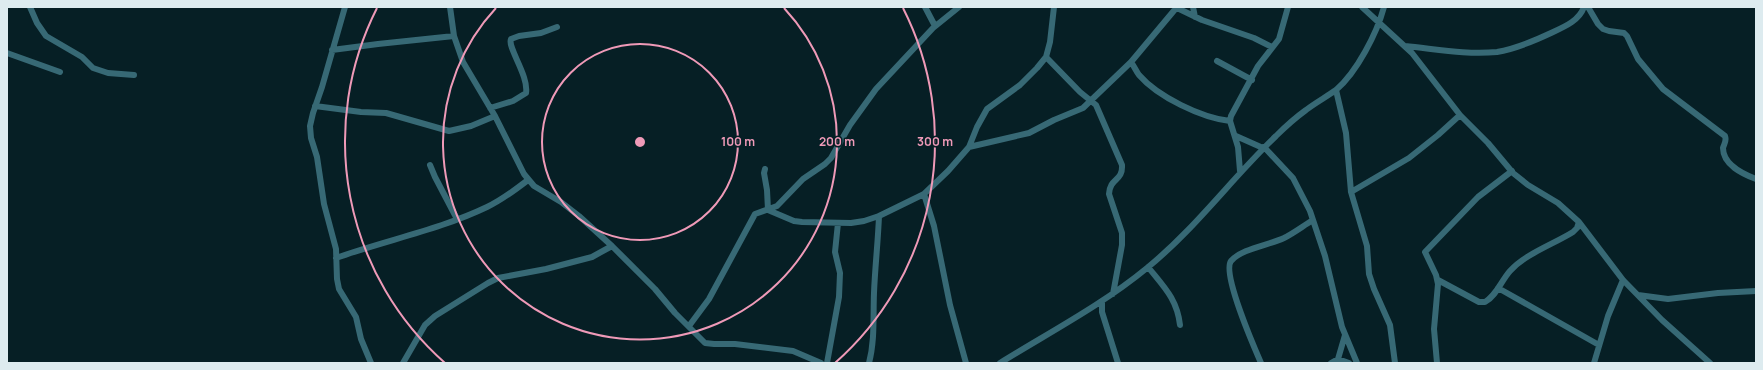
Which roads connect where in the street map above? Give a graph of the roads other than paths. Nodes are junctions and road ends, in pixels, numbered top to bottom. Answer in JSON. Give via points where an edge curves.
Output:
{"nodes":[{"id":1,"x":30,"y":7,"type":"edge"},
{"id":2,"x":345,"y":7,"type":"edge"},
{"id":3,"x":450,"y":7,"type":"edge"},
{"id":4,"x":925,"y":7,"type":"edge"},
{"id":5,"x":959,"y":7,"type":"edge"},
{"id":6,"x":1054,"y":7,"type":"edge"},
{"id":7,"x":1176,"y":7,"type":"edge"},
{"id":8,"x":1193,"y":7,"type":"edge"},
{"id":9,"x":1288,"y":7,"type":"edge"},
{"id":10,"x":1362,"y":7,"type":"edge"},
{"id":11,"x":1384,"y":7,"type":"edge"},
{"id":12,"x":1584,"y":7,"type":"edge"},
{"id":13,"x":1588,"y":7,"type":"edge"},
{"id":14,"x":1195,"y":17,"type":"junction"},
{"id":15,"x":1380,"y":24,"type":"junction"},
{"id":16,"x":936,"y":26,"type":"junction"},
{"id":17,"x":557,"y":27,"type":"dead end"},
{"id":18,"x":454,"y":36,"type":"junction"},
{"id":19,"x":1405,"y":46,"type":"junction"},
{"id":20,"x":1272,"y":47,"type":"junction"},
{"id":21,"x":332,"y":50,"type":"junction"},
{"id":22,"x":7,"y":53,"type":"edge"},
{"id":23,"x":1046,"y":57,"type":"junction"},
{"id":24,"x":1217,"y":61,"type":"dead end"},
{"id":25,"x":1131,"y":62,"type":"junction"},
{"id":26,"x":60,"y":72,"type":"dead end"},
{"id":27,"x":134,"y":75,"type":"dead end"},
{"id":28,"x":1252,"y":80,"type":"junction"},
{"id":29,"x":1336,"y":90,"type":"junction"},
{"id":30,"x":1092,"y":100,"type":"junction"},
{"id":31,"x":315,"y":106,"type":"junction"},
{"id":32,"x":490,"y":108,"type":"junction"},
{"id":33,"x":1460,"y":115,"type":"junction"},
{"id":34,"x":495,"y":116,"type":"junction"},
{"id":35,"x":1230,"y":121,"type":"junction"},
{"id":36,"x":1236,"y":136,"type":"junction"},
{"id":37,"x":969,"y":147,"type":"junction"},
{"id":38,"x":1263,"y":148,"type":"junction"},
{"id":39,"x":430,"y":165,"type":"dead end"},
{"id":40,"x":765,"y":169,"type":"dead end"},
{"id":41,"x":1240,"y":171,"type":"junction"},
{"id":42,"x":1512,"y":171,"type":"junction"},
{"id":43,"x":1756,"y":179,"type":"edge"},
{"id":44,"x":528,"y":180,"type":"junction"},
{"id":45,"x":1351,"y":192,"type":"junction"},
{"id":46,"x":924,"y":194,"type":"junction"},
{"id":47,"x":768,"y":210,"type":"junction"},
{"id":48,"x":879,"y":216,"type":"junction"},
{"id":49,"x":457,"y":219,"type":"junction"},
{"id":50,"x":1313,"y":220,"type":"junction"},
{"id":51,"x":1579,"y":222,"type":"junction"},
{"id":52,"x":838,"y":223,"type":"junction"},
{"id":53,"x":612,"y":246,"type":"junction"},
{"id":54,"x":336,"y":258,"type":"junction"},
{"id":55,"x":1148,"y":267,"type":"junction"},
{"id":56,"x":1438,"y":280,"type":"junction"},
{"id":57,"x":1623,"y":280,"type":"junction"},
{"id":58,"x":1498,"y":288,"type":"junction"},
{"id":59,"x":1756,"y":291,"type":"edge"},
{"id":60,"x":1113,"y":294,"type":"junction"},
{"id":61,"x":1638,"y":295,"type":"junction"},
{"id":62,"x":1102,"y":302,"type":"junction"},
{"id":63,"x":1180,"y":325,"type":"dead end"},
{"id":64,"x":689,"y":326,"type":"junction"},
{"id":65,"x":1345,"y":335,"type":"junction"},
{"id":66,"x":1599,"y":345,"type":"junction"},
{"id":67,"x":1338,"y":359,"type":"junction"},
{"id":68,"x":371,"y":363,"type":"edge"},
{"id":69,"x":403,"y":363,"type":"edge"},
{"id":70,"x":820,"y":363,"type":"edge"},
{"id":71,"x":827,"y":363,"type":"edge"},
{"id":72,"x":869,"y":363,"type":"edge"},
{"id":73,"x":966,"y":363,"type":"edge"},
{"id":74,"x":1000,"y":363,"type":"edge"},
{"id":75,"x":1118,"y":363,"type":"edge"},
{"id":76,"x":1260,"y":363,"type":"edge"},
{"id":77,"x":1331,"y":363,"type":"edge"},
{"id":78,"x":1349,"y":363,"type":"edge"},
{"id":79,"x":1357,"y":363,"type":"edge"},
{"id":80,"x":1396,"y":363,"type":"edge"},
{"id":81,"x":1437,"y":363,"type":"edge"},
{"id":82,"x":1594,"y":363,"type":"edge"},
{"id":83,"x":1710,"y":363,"type":"edge"}],
"edges":[{"from":1,"to":27,"type":"street","via":[[46,36],[82,56],[93,68],[108,73]]},
{"from":2,"to":21,"type":"street"},
{"from":3,"to":18,"type":"street"},
{"from":4,"to":16,"type":"street"},
{"from":5,"to":16,"type":"street"},
{"from":6,"to":23,"type":"street"},
{"from":7,"to":14,"type":"street"},
{"from":7,"to":25,"type":"street"},
{"from":8,"to":14,"type":"street"},
{"from":9,"to":20,"type":"street","via":[[1282,32]]},
{"from":10,"to":15,"type":"street"},
{"from":11,"to":15,"type":"street"},
{"from":12,"to":19,"type":"street","via":[[1570,24],[1529,42],[1497,52],[1469,53]]},
{"from":13,"to":43,"type":"street","via":[[1603,28],[1627,36],[1638,59],[1663,90],[1725,136],[1724,153],[1729,163]]},
{"from":14,"to":20,"type":"street"},
{"from":15,"to":19,"type":"street"},
{"from":15,"to":29,"type":"street","via":[[1354,67]]},
{"from":16,"to":47,"type":"street","via":[[876,89],[826,164],[803,179],[784,201]]},
{"from":17,"to":32,"type":"street","via":[[511,39],[510,46],[524,76],[526,93],[514,101]]},
{"from":18,"to":21,"type":"street"},
{"from":18,"to":32,"type":"street","via":[[464,62]]},
{"from":19,"to":33,"type":"street"},
{"from":20,"to":28,"type":"street","via":[[1258,66]]},
{"from":21,"to":31,"type":"street"},
{"from":22,"to":26,"type":"street"},
{"from":23,"to":30,"type":"street","via":[[1080,92]]},
{"from":23,"to":37,"type":"street","via":[[1020,85],[987,109]]},
{"from":24,"to":28,"type":"street"},
{"from":25,"to":30,"type":"street"},
{"from":25,"to":35,"type":"street","via":[[1139,75],[1160,94],[1204,115]]},
{"from":28,"to":35,"type":"street","via":[[1238,101]]},
{"from":29,"to":38,"type":"street","via":[[1306,110]]},
{"from":29,"to":45,"type":"street","via":[[1346,133]]},
{"from":30,"to":37,"type":"street","via":[[1083,108],[1029,133]]},
{"from":30,"to":60,"type":"street","via":[[1101,114],[1122,166],[1119,178],[1111,184],[1109,194],[1122,233]]},
{"from":31,"to":34,"type":"street","via":[[386,113],[449,131],[471,126]]},
{"from":31,"to":54,"type":"street","via":[[310,126],[311,138],[317,157],[324,204],[334,238]]},
{"from":32,"to":34,"type":"street"},
{"from":33,"to":42,"type":"street"},
{"from":33,"to":45,"type":"street","via":[[1409,158]]},
{"from":34,"to":44,"type":"street"},
{"from":35,"to":36,"type":"street"},
{"from":36,"to":38,"type":"street"},
{"from":36,"to":41,"type":"street"},
{"from":37,"to":46,"type":"street"},
{"from":38,"to":41,"type":"street"},
{"from":38,"to":50,"type":"street","via":[[1293,178]]},
{"from":39,"to":49,"type":"street"},
{"from":40,"to":47,"type":"street"},
{"from":41,"to":55,"type":"street","via":[[1188,231]]},
{"from":42,"to":51,"type":"street","via":[[1528,185],[1558,203]]},
{"from":42,"to":56,"type":"street","via":[[1478,197],[1427,249],[1426,255]]},
{"from":44,"to":49,"type":"street","via":[[488,207]]},
{"from":44,"to":53,"type":"street","via":[[579,216]]},
{"from":45,"to":80,"type":"street","via":[[1367,246],[1369,274],[1390,324]]},
{"from":46,"to":48,"type":"street"},
{"from":46,"to":73,"type":"street"},
{"from":47,"to":52,"type":"street","via":[[802,222]]},
{"from":47,"to":64,"type":"street","via":[[755,214],[709,299]]},
{"from":48,"to":52,"type":"street","via":[[864,221]]},
{"from":48,"to":72,"type":"street","via":[[873,340]]},
{"from":49,"to":54,"type":"street"},
{"from":50,"to":65,"type":"street"},
{"from":50,"to":76,"type":"street","via":[[1285,237],[1245,252],[1229,265],[1228,272],[1235,298]]},
{"from":51,"to":57,"type":"street"},
{"from":51,"to":58,"type":"street","via":[[1573,232],[1539,250],[1509,271]]},
{"from":52,"to":71,"type":"street","via":[[835,252],[840,273],[839,297]]},
{"from":53,"to":64,"type":"street"},
{"from":53,"to":69,"type":"street","via":[[592,257],[498,278],[488,283],[425,325]]},
{"from":54,"to":68,"type":"street","via":[[339,289],[356,317],[361,339]]},
{"from":55,"to":60,"type":"street"},
{"from":55,"to":63,"type":"street","via":[[1174,300]]},
{"from":56,"to":58,"type":"street","via":[[1480,302],[1488,300]]},
{"from":56,"to":81,"type":"street","via":[[1434,329]]},
{"from":57,"to":61,"type":"street"},
{"from":57,"to":66,"type":"street"},
{"from":58,"to":66,"type":"street"},
{"from":59,"to":61,"type":"street","via":[[1668,299]]},
{"from":60,"to":62,"type":"street"},
{"from":61,"to":83,"type":"street"},
{"from":62,"to":74,"type":"street"},
{"from":62,"to":75,"type":"street","via":[[1102,312]]},
{"from":64,"to":70,"type":"street","via":[[706,343],[793,351]]},
{"from":65,"to":67,"type":"street"},
{"from":65,"to":79,"type":"street"},
{"from":66,"to":82,"type":"street"},
{"from":67,"to":77,"type":"street"},
{"from":67,"to":78,"type":"street"}]}
